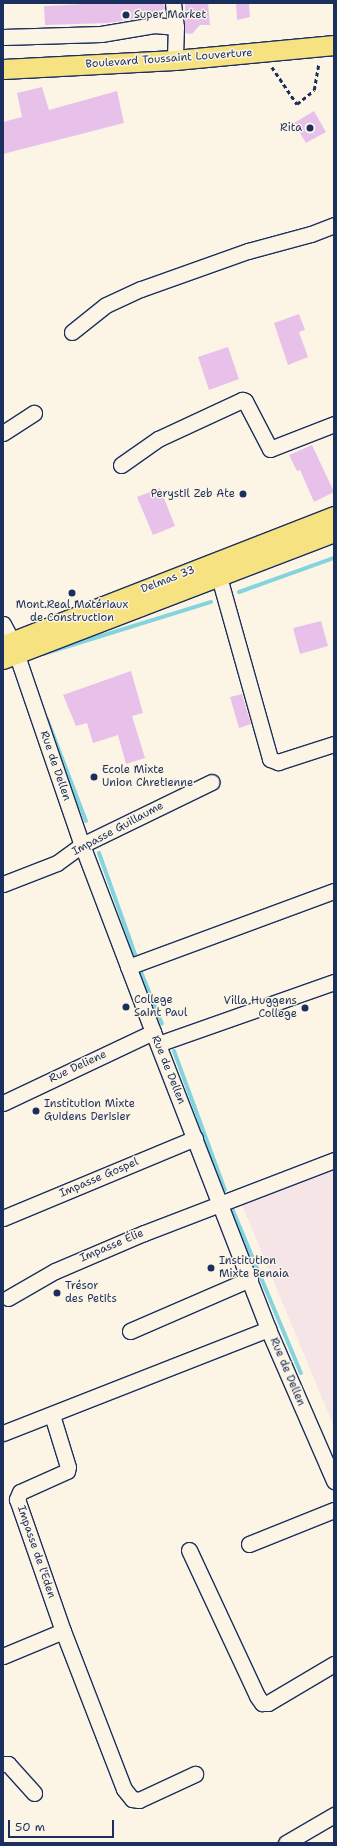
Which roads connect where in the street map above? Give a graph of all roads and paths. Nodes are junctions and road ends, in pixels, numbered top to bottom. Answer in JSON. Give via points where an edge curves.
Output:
{"nodes":[{"id":1,"x":175,"y":14,"type":"edge"},
{"id":2,"x":3,"y":37,"type":"edge"},
{"id":3,"x":327,"y":45,"type":"edge"},
{"id":4,"x":262,"y":52,"type":"junction"},
{"id":5,"x":175,"y":60,"type":"junction"},
{"id":6,"x":3,"y":69,"type":"edge"},
{"id":7,"x":334,"y":225,"type":"edge"},
{"id":8,"x":72,"y":332,"type":"dead end"},
{"id":9,"x":34,"y":413,"type":"dead end"},
{"id":10,"x":334,"y":424,"type":"edge"},
{"id":11,"x":3,"y":433,"type":"edge"},
{"id":12,"x":122,"y":464,"type":"dead end"},
{"id":13,"x":334,"y":516,"type":"edge"},
{"id":14,"x":334,"y":532,"type":"edge"},
{"id":15,"x":219,"y":577,"type":"junction"},
{"id":16,"x":3,"y":624,"type":"edge"},
{"id":17,"x":9,"y":650,"type":"edge"},
{"id":18,"x":334,"y":744,"type":"edge"},
{"id":19,"x":212,"y":782,"type":"dead end"},
{"id":20,"x":82,"y":845,"type":"junction"},
{"id":21,"x":3,"y":884,"type":"edge"},
{"id":22,"x":334,"y":891,"type":"edge"},
{"id":23,"x":128,"y":967,"type":"junction"},
{"id":24,"x":334,"y":982,"type":"edge"},
{"id":25,"x":155,"y":1038,"type":"junction"},
{"id":26,"x":3,"y":1103,"type":"edge"},
{"id":27,"x":195,"y":1138,"type":"junction"},
{"id":28,"x":334,"y":1160,"type":"edge"},
{"id":29,"x":220,"y":1203,"type":"junction"},
{"id":30,"x":3,"y":1218,"type":"edge"},
{"id":31,"x":250,"y":1279,"type":"junction"},
{"id":32,"x":8,"y":1298,"type":"dead end"},
{"id":33,"x":268,"y":1329,"type":"junction"},
{"id":34,"x":130,"y":1331,"type":"dead end"},
{"id":35,"x":52,"y":1415,"type":"junction"},
{"id":36,"x":3,"y":1434,"type":"edge"},
{"id":37,"x":334,"y":1481,"type":"edge"},
{"id":38,"x":334,"y":1510,"type":"edge"},
{"id":39,"x":249,"y":1544,"type":"dead end"},
{"id":40,"x":189,"y":1550,"type":"dead end"},
{"id":41,"x":63,"y":1631,"type":"junction"},
{"id":42,"x":3,"y":1656,"type":"edge"},
{"id":43,"x":334,"y":1664,"type":"edge"},
{"id":44,"x":3,"y":1764,"type":"edge"},
{"id":45,"x":195,"y":1774,"type":"dead end"},
{"id":46,"x":34,"y":1793,"type":"dead end"},
{"id":47,"x":334,"y":1815,"type":"edge"},
{"id":48,"x":286,"y":1843,"type":"edge"}],
"edges":[{"from":1,"to":2,"type":"street","via":[[154,25],[101,34]]},
{"from":1,"to":5,"type":"street"},
{"from":3,"to":4,"type":"main road","name":"Boulevard Toussaint Louverture"},
{"from":3,"to":4,"type":"path","via":[[314,90],[297,104]]},
{"from":4,"to":5,"type":"main road","name":"Boulevard Toussaint Louverture"},
{"from":5,"to":6,"type":"main road","name":"Boulevard Toussaint Louverture"},
{"from":7,"to":8,"type":"street","via":[[248,251],[141,289],[106,305]]},
{"from":9,"to":11,"type":"street"},
{"from":10,"to":12,"type":"street","via":[[270,449],[245,401],[242,400],[158,439]]},
{"from":13,"to":17,"type":"main road","name":"Delmas 33"},
{"from":14,"to":15,"type":"main road","name":"Delmas 33"},
{"from":15,"to":17,"type":"main road","name":"Delmas 33"},
{"from":15,"to":18,"type":"street","via":[[270,759],[278,762]]},
{"from":16,"to":17,"type":"street","name":"Rue de Dellen"},
{"from":17,"to":20,"type":"street","name":"Rue de Dellen"},
{"from":19,"to":20,"type":"street","name":"Impasse Guillaume"},
{"from":20,"to":21,"type":"street","name":"Impasse Guillaume","via":[[57,863]]},
{"from":20,"to":23,"type":"street","name":"Rue de Dellen"},
{"from":22,"to":23,"type":"street"},
{"from":23,"to":25,"type":"street","name":"Rue de Dellen"},
{"from":24,"to":25,"type":"street","name":"Rue Deliene"},
{"from":25,"to":26,"type":"street","name":"Rue Deliene"},
{"from":25,"to":27,"type":"street","name":"Rue de Dellen"},
{"from":27,"to":29,"type":"street","name":"Rue de Dellen"},
{"from":27,"to":30,"type":"street","name":"Impasse Gospel"},
{"from":28,"to":29,"type":"street","name":"Impasse Élie"},
{"from":29,"to":31,"type":"street","name":"Rue de Dellen"},
{"from":29,"to":32,"type":"street","name":"Impasse Élie","via":[[55,1270]]},
{"from":31,"to":33,"type":"street","name":"Rue de Dellen"},
{"from":31,"to":34,"type":"street"},
{"from":33,"to":35,"type":"street"},
{"from":33,"to":37,"type":"street","name":"Rue de Dellen"},
{"from":35,"to":36,"type":"street"},
{"from":35,"to":41,"type":"street","name":"Impasse de l'Eden","via":[[68,1467],[67,1472],[20,1492],[17,1499]]},
{"from":38,"to":39,"type":"street"},
{"from":40,"to":43,"type":"street","via":[[262,1703],[268,1704]]},
{"from":41,"to":42,"type":"street"},
{"from":41,"to":45,"type":"street","name":"Impasse de l'Eden","via":[[124,1789],[132,1799],[138,1800]]},
{"from":44,"to":46,"type":"street","via":[[8,1764]]},
{"from":47,"to":48,"type":"street"}]}
